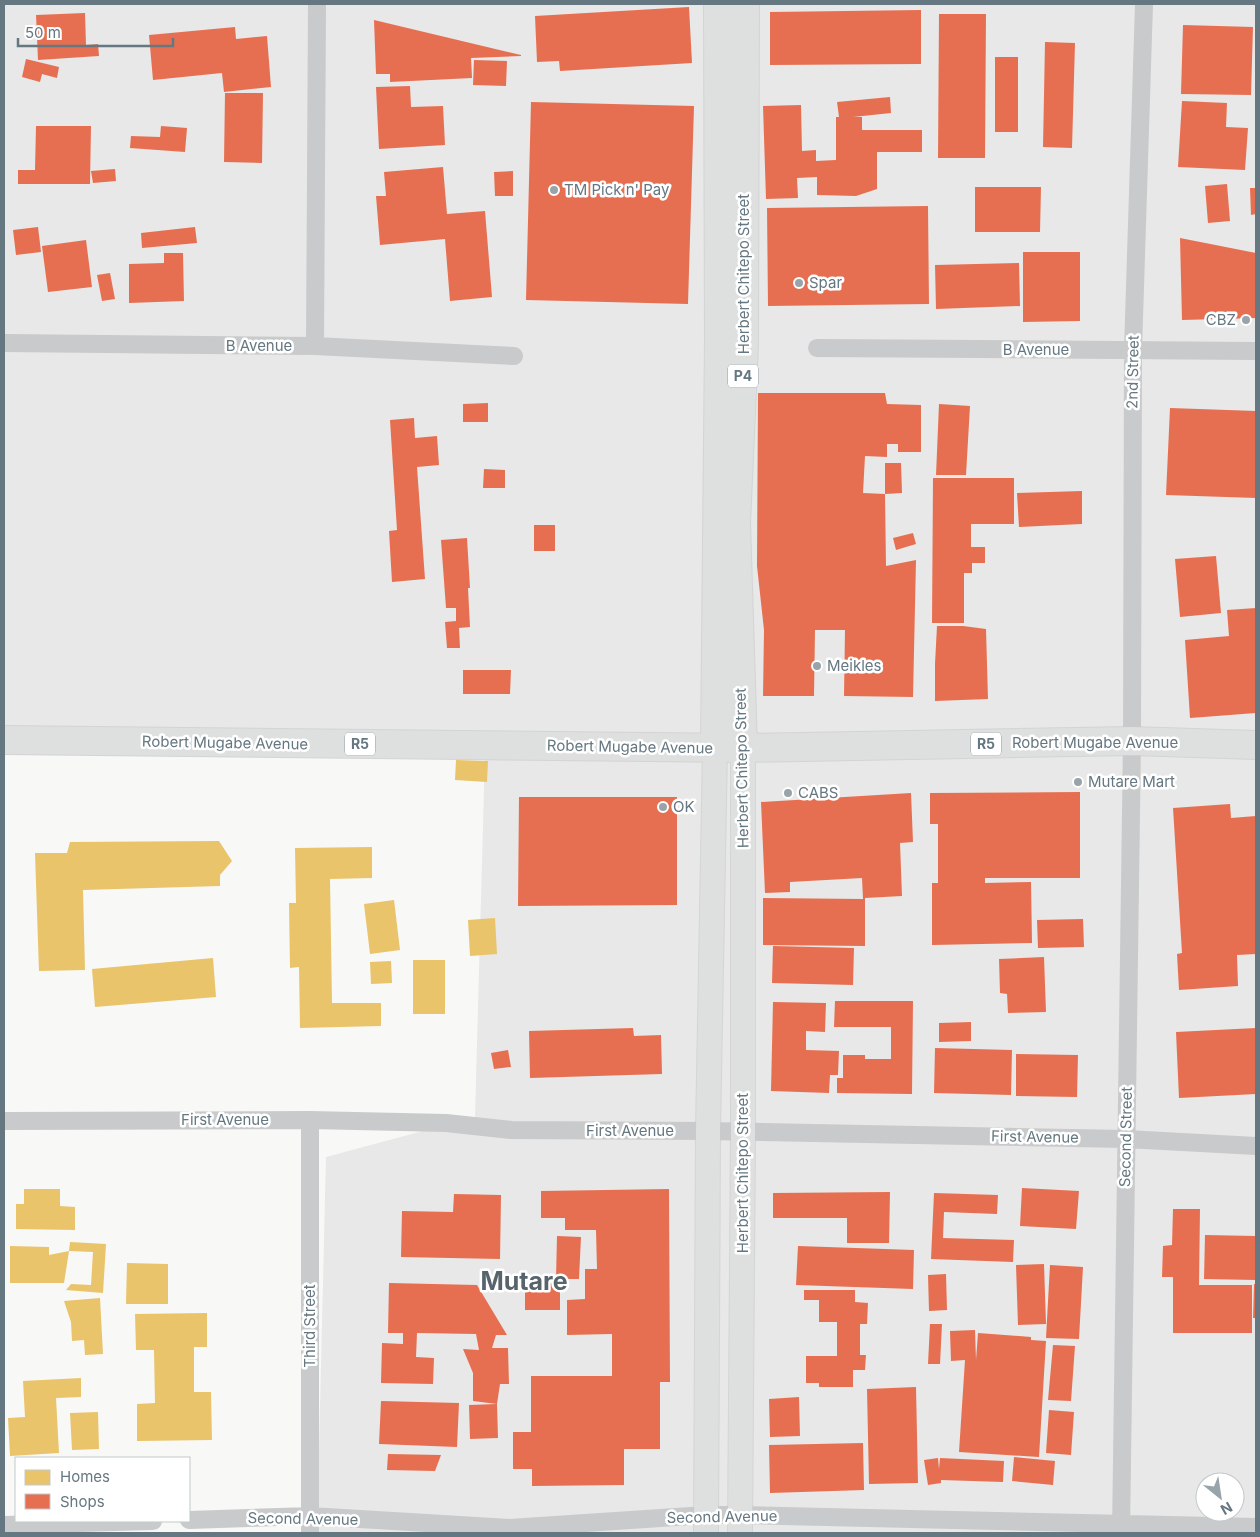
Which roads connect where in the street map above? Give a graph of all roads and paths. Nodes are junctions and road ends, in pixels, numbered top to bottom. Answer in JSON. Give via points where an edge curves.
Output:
{"nodes":[{"id":1,"x":317,"y":4,"type":"edge"},
{"id":2,"x":718,"y":4,"type":"edge"},
{"id":3,"x":745,"y":4,"type":"edge"},
{"id":4,"x":1144,"y":4,"type":"edge"},
{"id":5,"x":4,"y":343,"type":"edge"},
{"id":6,"x":314,"y":346,"type":"junction"},
{"id":7,"x":817,"y":348,"type":"dead end"},
{"id":8,"x":1133,"y":350,"type":"junction"},
{"id":9,"x":1256,"y":351,"type":"edge"},
{"id":10,"x":514,"y":356,"type":"dead end"},
{"id":11,"x":4,"y":740,"type":"edge"},
{"id":12,"x":1132,"y":741,"type":"junction"},
{"id":13,"x":1256,"y":745,"type":"edge"},
{"id":14,"x":715,"y":747,"type":"junction"},
{"id":15,"x":743,"y":748,"type":"junction"},
{"id":16,"x":310,"y":1120,"type":"junction"},
{"id":17,"x":4,"y":1121,"type":"edge"},
{"id":18,"x":708,"y":1131,"type":"junction"},
{"id":19,"x":743,"y":1133,"type":"junction"},
{"id":20,"x":1126,"y":1139,"type":"junction"},
{"id":21,"x":1256,"y":1146,"type":"edge"},
{"id":22,"x":190,"y":1520,"type":"edge"},
{"id":23,"x":116,"y":1522,"type":"edge"},
{"id":24,"x":706,"y":1524,"type":"edge"},
{"id":25,"x":740,"y":1524,"type":"edge"},
{"id":26,"x":4,"y":1525,"type":"edge"},
{"id":27,"x":310,"y":1525,"type":"edge"},
{"id":28,"x":1256,"y":1527,"type":"edge"},
{"id":29,"x":1121,"y":1528,"type":"edge"}],
"edges":[{"from":1,"to":6,"type":"street"},
{"from":2,"to":14,"type":"highway","name":"Herbert Chitepo Street","number":"P4"},
{"from":3,"to":15,"type":"highway","name":"Herbert Chitepo Street","number":"P4","via":[[744,345],[736,523]]},
{"from":4,"to":8,"type":"street","name":"2nd Street"},
{"from":5,"to":6,"type":"street","name":"B Avenue"},
{"from":6,"to":10,"type":"street","name":"B Avenue"},
{"from":7,"to":8,"type":"street","name":"B Avenue"},
{"from":8,"to":9,"type":"street","name":"B Avenue"},
{"from":8,"to":12,"type":"street","name":"2nd Street"},
{"from":11,"to":14,"type":"highway","name":"Robert Mugabe Avenue","number":"R5"},
{"from":12,"to":13,"type":"highway","name":"Robert Mugabe Avenue","number":"R5"},
{"from":12,"to":15,"type":"highway","name":"Robert Mugabe Avenue","number":"R5"},
{"from":12,"to":20,"type":"street","name":"Second Street"},
{"from":14,"to":15,"type":"highway","name":"Robert Mugabe Avenue","number":"R5"},
{"from":14,"to":18,"type":"main road","name":"Herbert Chitepo Street"},
{"from":15,"to":19,"type":"main road","name":"Herbert Chitepo Street"},
{"from":16,"to":17,"type":"street","name":"First Avenue"},
{"from":16,"to":18,"type":"street","name":"First Avenue","via":[[446,1123],[511,1130]]},
{"from":16,"to":27,"type":"street","name":"Third Street"},
{"from":18,"to":19,"type":"street","name":"First Avenue"},
{"from":18,"to":24,"type":"main road","name":"Herbert Chitepo Street"},
{"from":19,"to":20,"type":"street","name":"First Avenue"},
{"from":19,"to":25,"type":"main road","name":"Herbert Chitepo Street"},
{"from":20,"to":21,"type":"street","name":"First Avenue"},
{"from":20,"to":29,"type":"street","name":"Second Street"},
{"from":22,"to":27,"type":"street","name":"Second Avenue"},
{"from":23,"to":26,"type":"street"},
{"from":24,"to":25,"type":"street","name":"Second Avenue"},
{"from":24,"to":27,"type":"street","name":"Second Avenue","via":[[510,1528]]},
{"from":25,"to":29,"type":"street","name":"Second Avenue"},
{"from":28,"to":29,"type":"street","name":"Second Avenue"}]}
